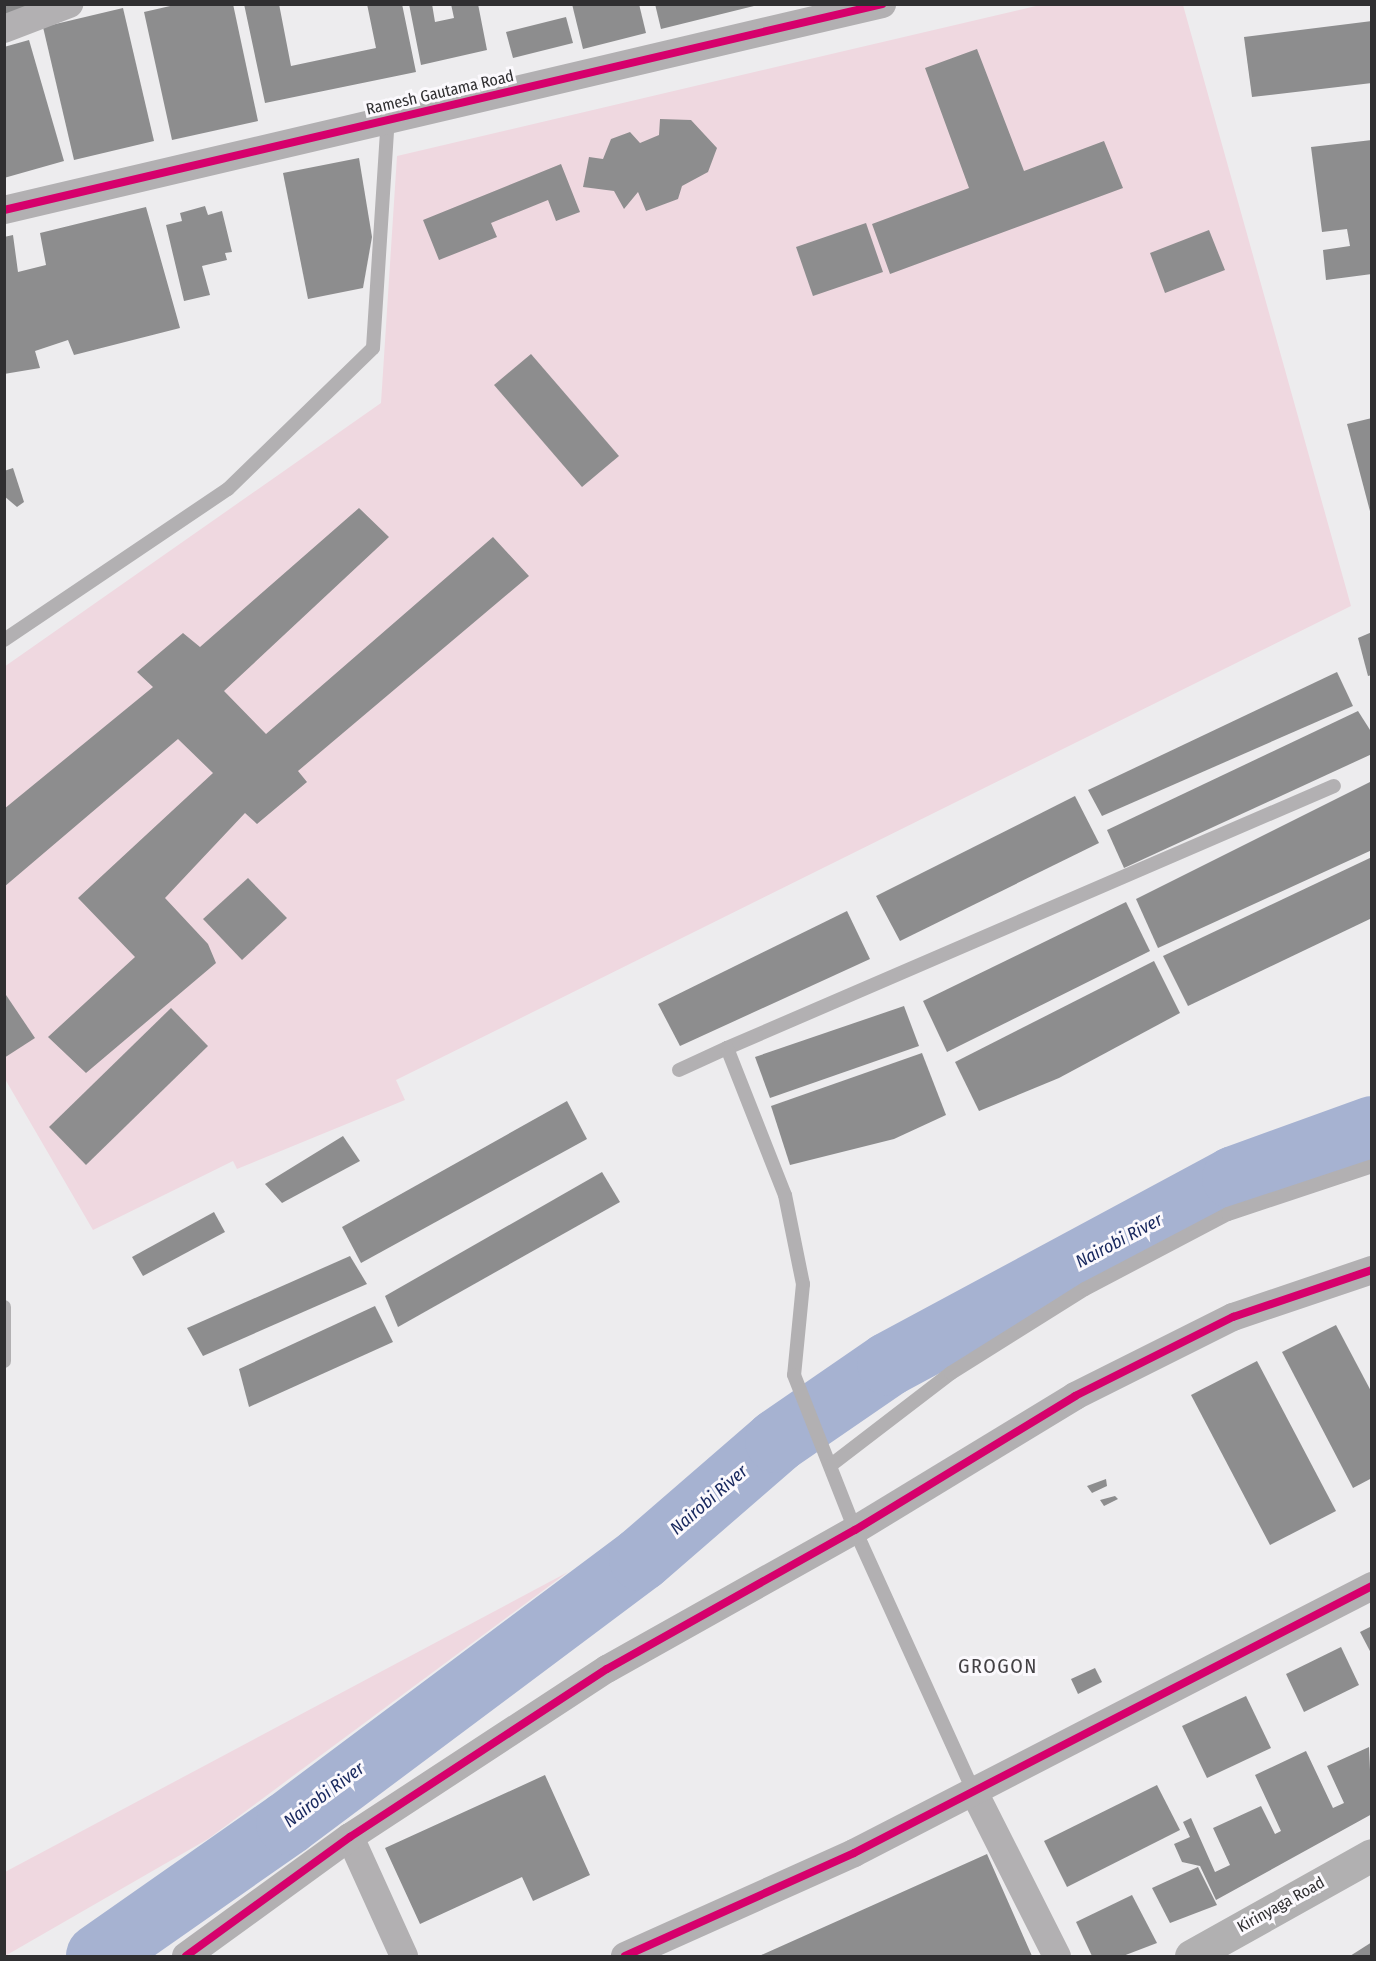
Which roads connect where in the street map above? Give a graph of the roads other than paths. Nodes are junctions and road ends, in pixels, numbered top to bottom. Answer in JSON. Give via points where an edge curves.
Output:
{"nodes":[{"id":1,"x":69,"y":4,"type":"edge"},
{"id":2,"x":882,"y":4,"type":"edge"},
{"id":3,"x":4,"y":30,"type":"edge"},
{"id":4,"x":388,"y":119,"type":"junction"},
{"id":5,"x":4,"y":210,"type":"edge"},
{"id":6,"x":4,"y":640,"type":"edge"},
{"id":7,"x":1334,"y":786,"type":"dead end"},
{"id":8,"x":727,"y":1048,"type":"junction"},
{"id":9,"x":679,"y":1070,"type":"dead end"},
{"id":10,"x":1371,"y":1166,"type":"edge"},
{"id":11,"x":1371,"y":1270,"type":"edge"},
{"id":12,"x":4,"y":1307,"type":"edge"},
{"id":13,"x":4,"y":1361,"type":"edge"},
{"id":14,"x":831,"y":1465,"type":"junction"},
{"id":15,"x":855,"y":1530,"type":"junction"},
{"id":16,"x":1371,"y":1586,"type":"edge"},
{"id":17,"x":974,"y":1792,"type":"junction"},
{"id":18,"x":350,"y":1837,"type":"junction"},
{"id":19,"x":1371,"y":1855,"type":"edge"},
{"id":20,"x":186,"y":1956,"type":"edge"},
{"id":21,"x":404,"y":1956,"type":"edge"},
{"id":22,"x":625,"y":1956,"type":"edge"},
{"id":23,"x":1057,"y":1956,"type":"edge"},
{"id":24,"x":1191,"y":1956,"type":"edge"}],
"edges":[{"from":1,"to":3,"type":"street"},
{"from":2,"to":4,"type":"street","name":"Ramesh Gautama Road"},
{"from":4,"to":5,"type":"street","name":"Ramesh Gautama Road"},
{"from":4,"to":6,"type":"lane","via":[[373,348],[228,489]]},
{"from":7,"to":8,"type":"lane"},
{"from":8,"to":9,"type":"lane"},
{"from":8,"to":14,"type":"lane","via":[[785,1195],[803,1284],[803,1322],[794,1375]]},
{"from":10,"to":14,"type":"lane","via":[[1228,1214],[1085,1289],[951,1373]]},
{"from":11,"to":15,"type":"street","via":[[1222,1322],[1075,1396]]},
{"from":12,"to":13,"type":"lane"},
{"from":14,"to":15,"type":"lane"},
{"from":15,"to":17,"type":"lane"},
{"from":15,"to":18,"type":"street","via":[[606,1669]]},
{"from":16,"to":17,"type":"street"},
{"from":17,"to":22,"type":"street"},
{"from":17,"to":23,"type":"street"},
{"from":18,"to":20,"type":"street"},
{"from":18,"to":21,"type":"street"},
{"from":19,"to":24,"type":"street","name":"Kirinyaga Road"}]}
